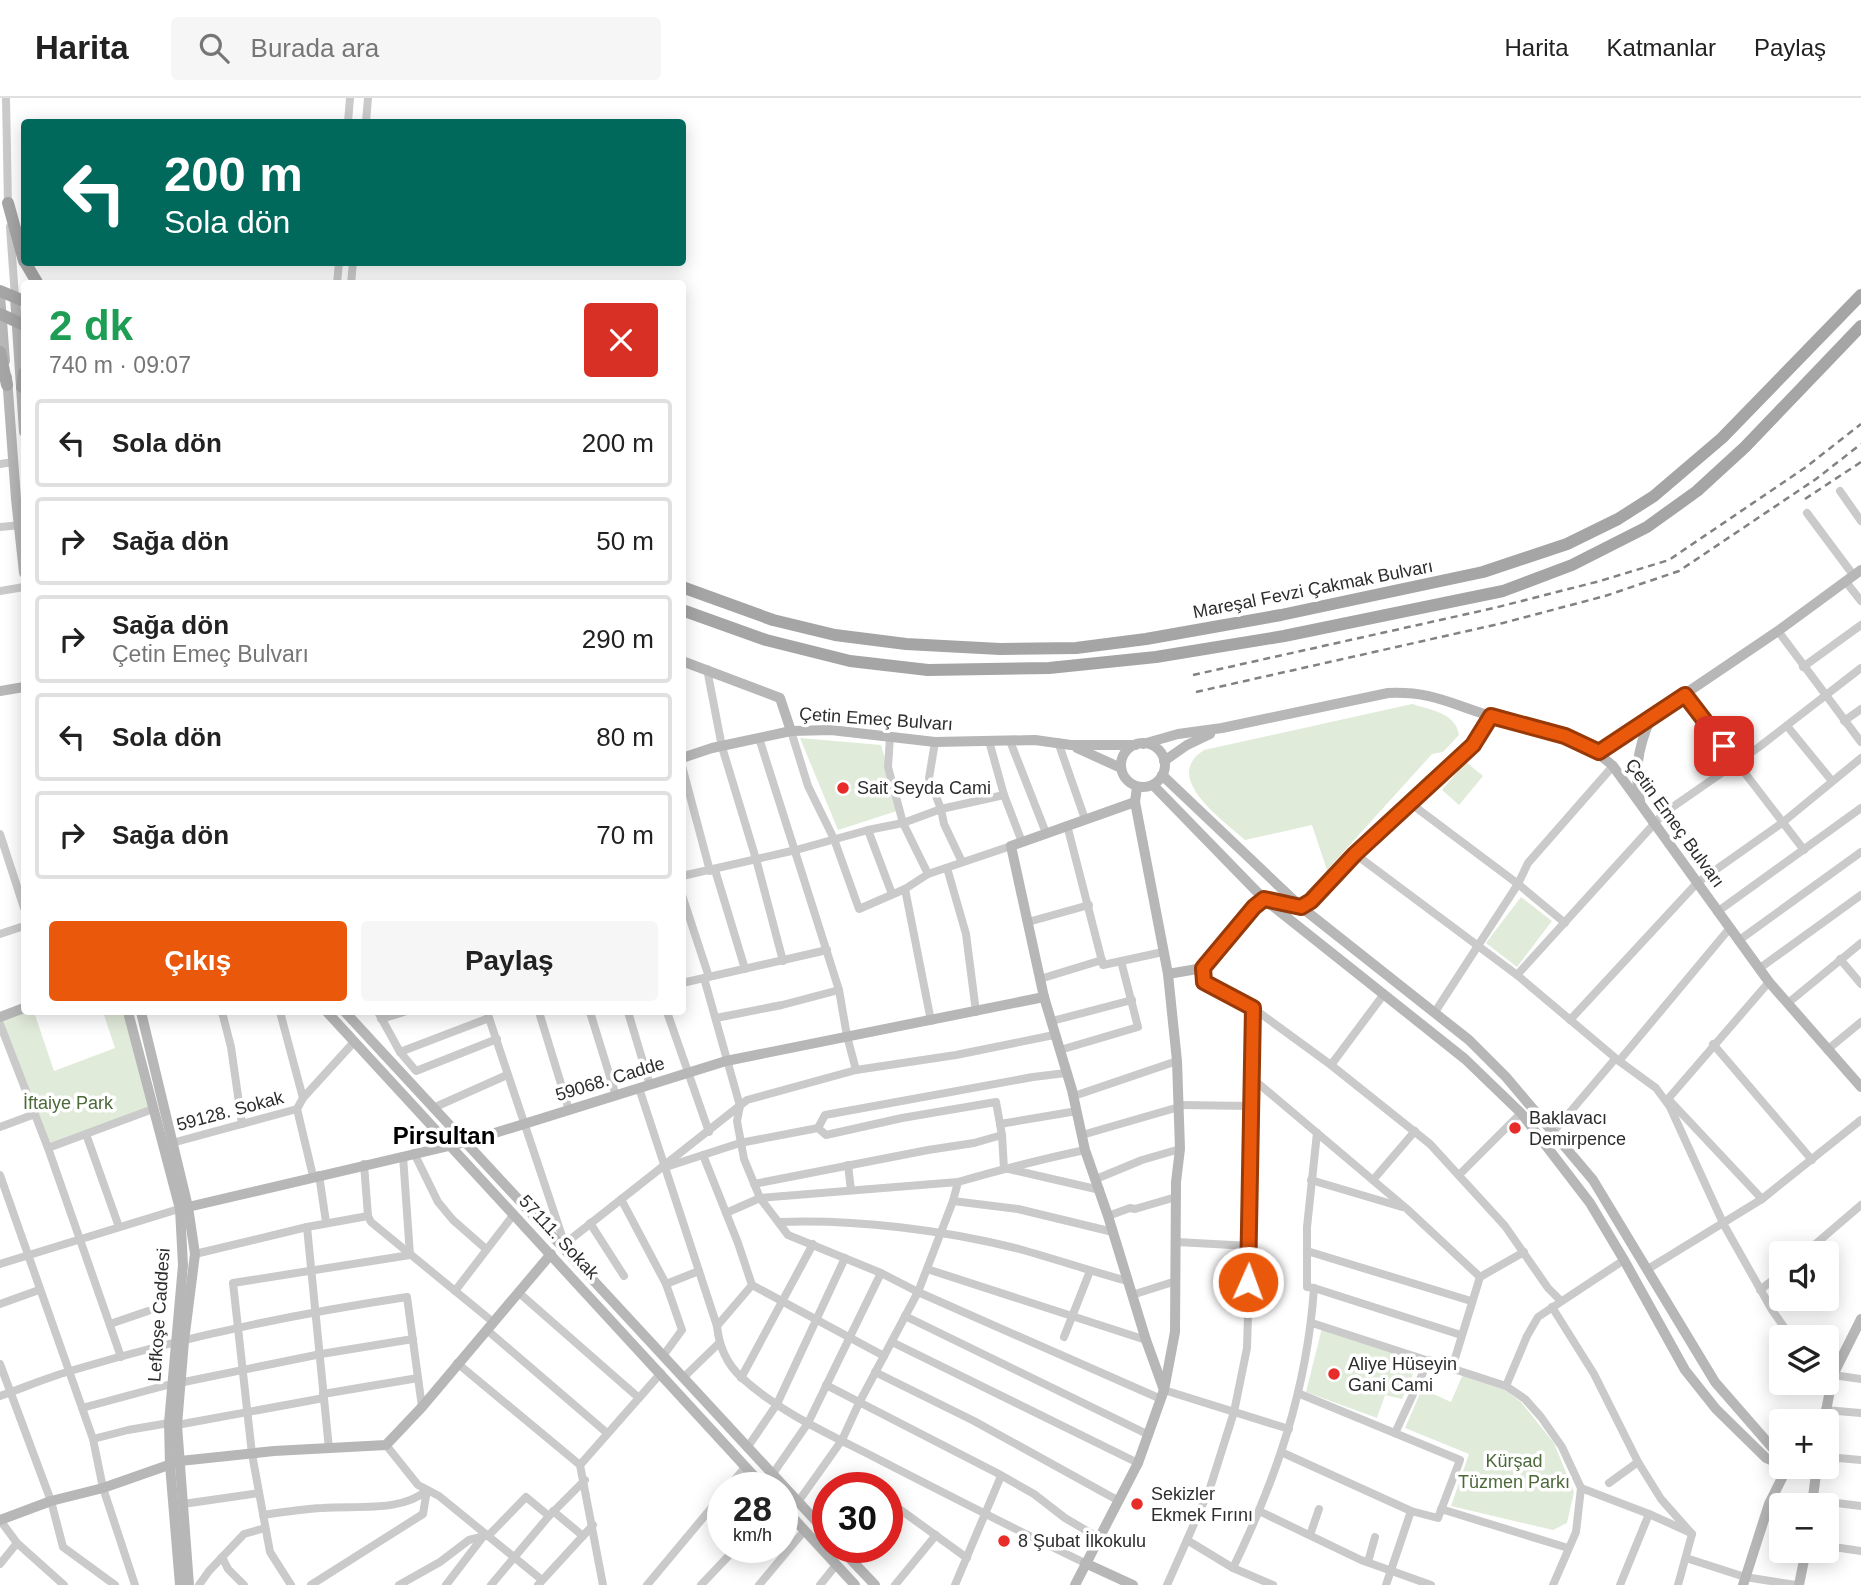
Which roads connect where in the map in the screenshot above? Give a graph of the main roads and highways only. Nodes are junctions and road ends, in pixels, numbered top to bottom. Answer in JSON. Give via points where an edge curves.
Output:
{"nodes":[{"id":1,"x":8,"y":203,"type":"road end"},
{"id":2,"x":21,"y":248,"type":"edge"},
{"id":3,"x":0,"y":293,"type":"edge"},
{"id":4,"x":1861,"y":295,"type":"edge"},
{"id":5,"x":20,"y":299,"type":"edge"},
{"id":6,"x":1,"y":315,"type":"edge"},
{"id":7,"x":21,"y":324,"type":"edge"},
{"id":8,"x":1861,"y":326,"type":"edge"},
{"id":9,"x":0,"y":352,"type":"edge"},
{"id":10,"x":7,"y":385,"type":"road end"},
{"id":11,"x":686,"y":588,"type":"edge"},
{"id":12,"x":686,"y":611,"type":"edge"}],
"edges":[{"from":1,"to":2,"type":"main road"},
{"from":3,"to":5,"type":"main road"},
{"from":4,"to":11,"type":"main road","name":"Mareşal Fevzi Çakmak Bulvarı","via":[[1723,438],[1654,496],[1567,544],[1483,572],[1281,615],[1076,648],[906,644],[835,635],[773,620]]},
{"from":6,"to":7,"type":"main road"},
{"from":8,"to":12,"type":"main road","via":[[1697,491],[1647,527],[1572,565],[1503,591],[1258,640],[1049,668],[928,670],[850,660],[766,640]]},
{"from":9,"to":10,"type":"main road"}]}
